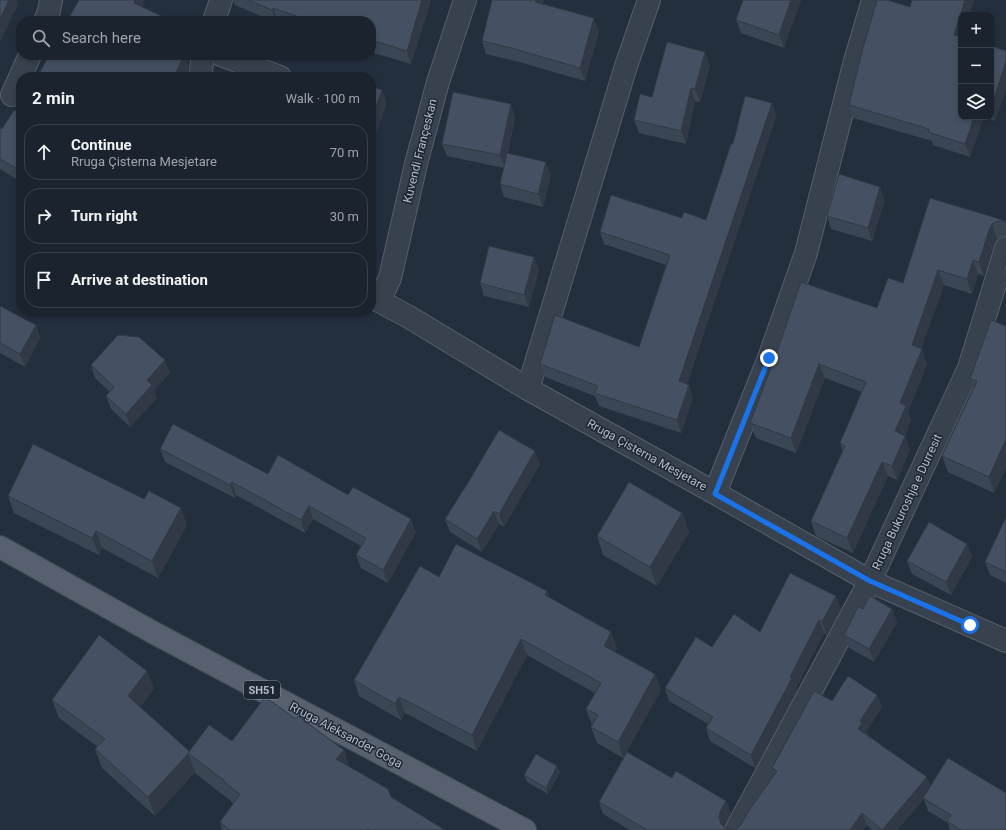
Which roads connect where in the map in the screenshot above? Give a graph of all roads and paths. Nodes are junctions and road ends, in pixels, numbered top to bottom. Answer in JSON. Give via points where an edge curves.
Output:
{"nodes":[{"id":1,"x":51,"y":0,"type":"edge"},
{"id":2,"x":221,"y":0,"type":"edge"},
{"id":3,"x":465,"y":0,"type":"edge"},
{"id":4,"x":649,"y":0,"type":"edge"},
{"id":5,"x":872,"y":0,"type":"edge"},
{"id":6,"x":47,"y":16,"type":"edge"},
{"id":7,"x":216,"y":16,"type":"edge"},
{"id":8,"x":28,"y":60,"type":"edge"},
{"id":9,"x":202,"y":60,"type":"edge"},
{"id":10,"x":235,"y":60,"type":"edge"},
{"id":11,"x":22,"y":72,"type":"edge"},
{"id":12,"x":201,"y":72,"type":"edge"},
{"id":13,"x":267,"y":72,"type":"edge"},
{"id":14,"x":16,"y":86,"type":"edge"},
{"id":15,"x":12,"y":95,"type":"dead end"},
{"id":16,"x":1006,"y":248,"type":"edge"},
{"id":17,"x":379,"y":302,"type":"joint"},
{"id":18,"x":528,"y":389,"type":"junction"},
{"id":19,"x":715,"y":494,"type":"junction"},
{"id":20,"x":0,"y":547,"type":"edge"},
{"id":21,"x":870,"y":581,"type":"junction"},
{"id":22,"x":1006,"y":640,"type":"edge"},
{"id":23,"x":525,"y":830,"type":"edge"},
{"id":24,"x":736,"y":830,"type":"edge"}],
"edges":[{"from":1,"to":6,"type":"street"},
{"from":2,"to":7,"type":"street"},
{"from":3,"to":17,"type":"street","name":"Kuvendi Françeskan","via":[[438,82],[390,278]]},
{"from":4,"to":18,"type":"street","via":[[626,66]]},
{"from":5,"to":19,"type":"street","via":[[806,253],[769,358]]},
{"from":8,"to":11,"type":"street"},
{"from":9,"to":12,"type":"street"},
{"from":10,"to":13,"type":"street"},
{"from":14,"to":15,"type":"street"},
{"from":16,"to":21,"type":"street","name":"Rruga Bukuroshja e Durresit","via":[[969,368]]},
{"from":17,"to":18,"type":"street","name":"Rruga Çisterna Mesjetare","via":[[409,317]]},
{"from":18,"to":19,"type":"street","name":"Rruga Çisterna Mesjetare"},
{"from":19,"to":21,"type":"street","name":"Rruga Çisterna Mesjetare"},
{"from":20,"to":23,"type":"main road","name":"Rruga Aleksander Goga","number":"SH51","via":[[156,634]]},
{"from":21,"to":22,"type":"street","name":"Rruga Çisterna Mesjetare"},
{"from":21,"to":24,"type":"street","name":"Rruga Bukuroshja e Durresit"}]}
